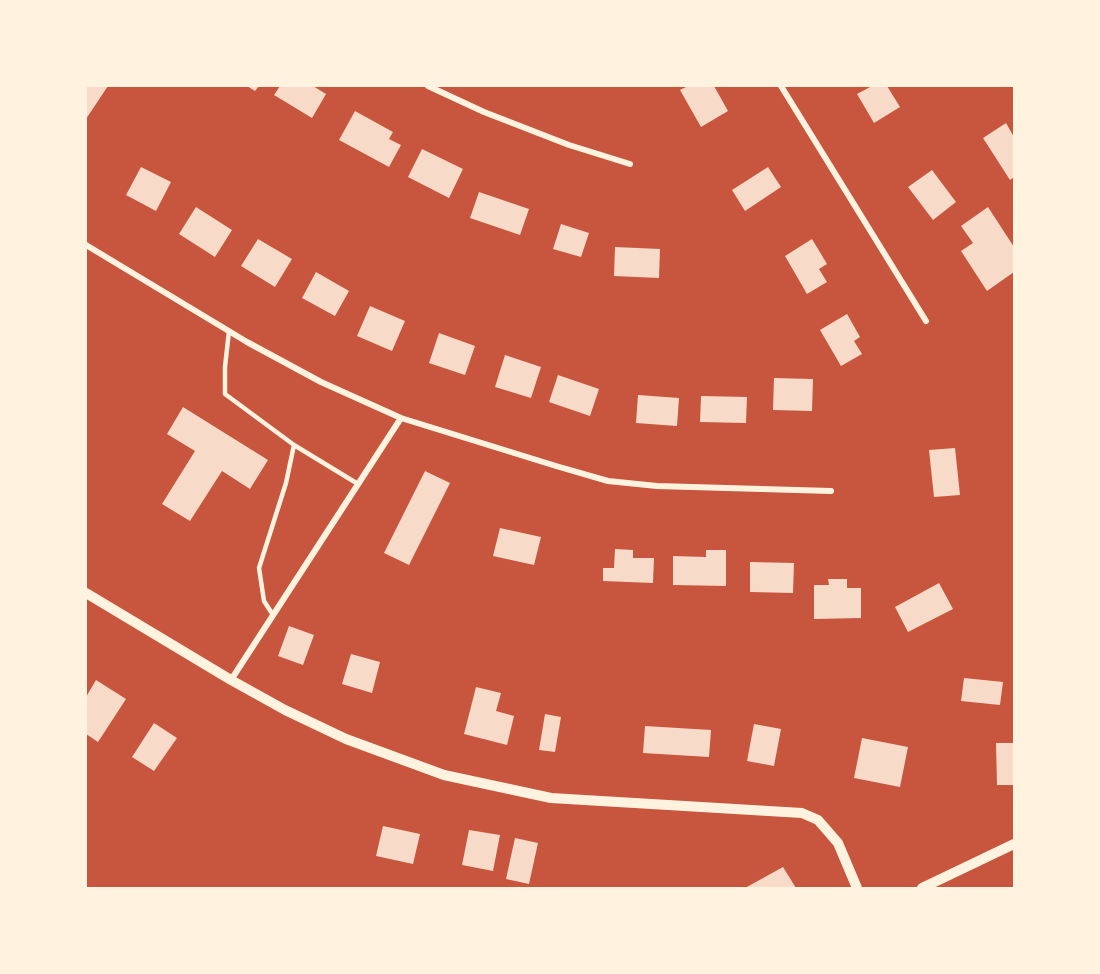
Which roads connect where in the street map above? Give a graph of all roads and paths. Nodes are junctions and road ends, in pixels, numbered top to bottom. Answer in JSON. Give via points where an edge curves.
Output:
{"nodes":[{"id":1,"x":428,"y":86,"type":"edge"},
{"id":2,"x":781,"y":86,"type":"edge"},
{"id":3,"x":630,"y":164,"type":"dead end"},
{"id":4,"x":86,"y":245,"type":"edge"},
{"id":5,"x":926,"y":321,"type":"dead end"},
{"id":6,"x":229,"y":331,"type":"junction"},
{"id":7,"x":401,"y":417,"type":"junction"},
{"id":8,"x":294,"y":445,"type":"junction"},
{"id":9,"x":358,"y":484,"type":"junction"},
{"id":10,"x":831,"y":491,"type":"dead end"},
{"id":11,"x":86,"y":593,"type":"edge"},
{"id":12,"x":273,"y":615,"type":"junction"},
{"id":13,"x":231,"y":680,"type":"junction"},
{"id":14,"x":1014,"y":844,"type":"edge"},
{"id":15,"x":857,"y":888,"type":"edge"},
{"id":16,"x":922,"y":888,"type":"edge"}],
"edges":[{"from":1,"to":3,"type":"street","via":[[569,145]]},
{"from":2,"to":5,"type":"street"},
{"from":4,"to":6,"type":"street"},
{"from":6,"to":7,"type":"street","via":[[321,382]]},
{"from":6,"to":8,"type":"lane","via":[[225,394]]},
{"from":7,"to":9,"type":"street"},
{"from":7,"to":10,"type":"street","via":[[608,481]]},
{"from":8,"to":9,"type":"lane"},
{"from":8,"to":12,"type":"lane","via":[[259,568],[264,601]]},
{"from":9,"to":12,"type":"street"},
{"from":11,"to":13,"type":"street"},
{"from":12,"to":13,"type":"street"},
{"from":13,"to":15,"type":"street","via":[[346,739],[444,775],[551,798],[802,813],[819,820],[838,843]]},
{"from":14,"to":16,"type":"street"}]}
